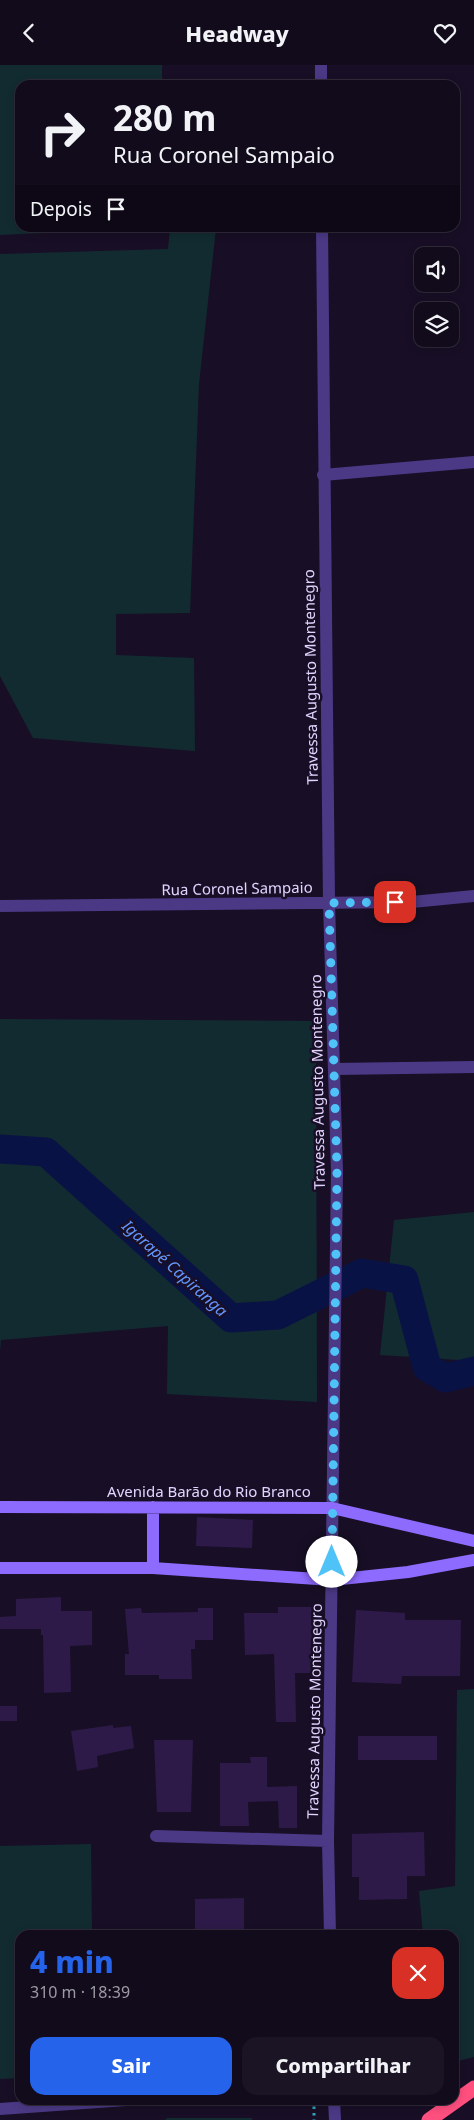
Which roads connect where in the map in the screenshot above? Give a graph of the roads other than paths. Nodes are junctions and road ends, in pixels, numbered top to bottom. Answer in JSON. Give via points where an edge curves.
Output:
{"nodes":[{"id":1,"x":321,"y":65,"type":"edge"},
{"id":2,"x":321,"y":80,"type":"edge"},
{"id":3,"x":322,"y":232,"type":"edge"},
{"id":4,"x":474,"y":462,"type":"edge"},
{"id":5,"x":323,"y":475,"type":"junction"},
{"id":6,"x":474,"y":896,"type":"edge"},
{"id":7,"x":329,"y":903,"type":"junction"},
{"id":8,"x":0,"y":907,"type":"edge"},
{"id":9,"x":474,"y":1067,"type":"edge"},
{"id":10,"x":334,"y":1069,"type":"junction"},
{"id":11,"x":0,"y":1507,"type":"edge"},
{"id":12,"x":154,"y":1507,"type":"junction"},
{"id":13,"x":332,"y":1508,"type":"junction"},
{"id":14,"x":474,"y":1541,"type":"edge"},
{"id":15,"x":474,"y":1560,"type":"edge"},
{"id":16,"x":0,"y":1568,"type":"edge"},
{"id":17,"x":153,"y":1568,"type":"junction"},
{"id":18,"x":332,"y":1580,"type":"junction"},
{"id":19,"x":156,"y":1835,"type":"dead end"},
{"id":20,"x":328,"y":1841,"type":"junction"},
{"id":21,"x":330,"y":1930,"type":"edge"},
{"id":22,"x":474,"y":2087,"type":"edge"},
{"id":23,"x":459,"y":2098,"type":"edge"},
{"id":24,"x":56,"y":2105,"type":"edge"},
{"id":25,"x":334,"y":2105,"type":"edge"},
{"id":26,"x":450,"y":2105,"type":"edge"},
{"id":27,"x":0,"y":2109,"type":"edge"},
{"id":28,"x":335,"y":2120,"type":"edge"},
{"id":29,"x":430,"y":2120,"type":"edge"}],
"edges":[{"from":1,"to":2,"type":"street"},
{"from":3,"to":5,"type":"street","name":"Travessa Augusto Montenegro"},
{"from":4,"to":5,"type":"street"},
{"from":5,"to":7,"type":"street","name":"Travessa Augusto Montenegro"},
{"from":6,"to":7,"type":"street","name":"Rua Coronel Sampaio","via":[[412,902]]},
{"from":7,"to":8,"type":"street","name":"Rua Coronel Sampaio"},
{"from":7,"to":10,"type":"street","name":"Travessa Augusto Montenegro"},
{"from":9,"to":10,"type":"street"},
{"from":10,"to":13,"type":"street","name":"Travessa Augusto Montenegro","via":[[337,1171]]},
{"from":11,"to":12,"type":"main road","name":"Avenida Barão do Rio Branco"},
{"from":12,"to":13,"type":"main road","name":"Avenida Barão do Rio Branco"},
{"from":12,"to":17,"type":"main road"},
{"from":13,"to":14,"type":"main road","name":"Avenida Barão do Rio Branco"},
{"from":13,"to":18,"type":"street","name":"Travessa Augusto Montenegro"},
{"from":15,"to":18,"type":"main road","via":[[408,1572]]},
{"from":16,"to":17,"type":"main road"},
{"from":17,"to":18,"type":"main road"},
{"from":18,"to":20,"type":"street","name":"Travessa Augusto Montenegro"},
{"from":19,"to":20,"type":"street"},
{"from":20,"to":21,"type":"street","name":"Travessa Augusto Montenegro"},
{"from":22,"to":23,"type":"highway"},
{"from":24,"to":27,"type":"street"},
{"from":25,"to":28,"type":"street"},
{"from":26,"to":29,"type":"highway"}]}
